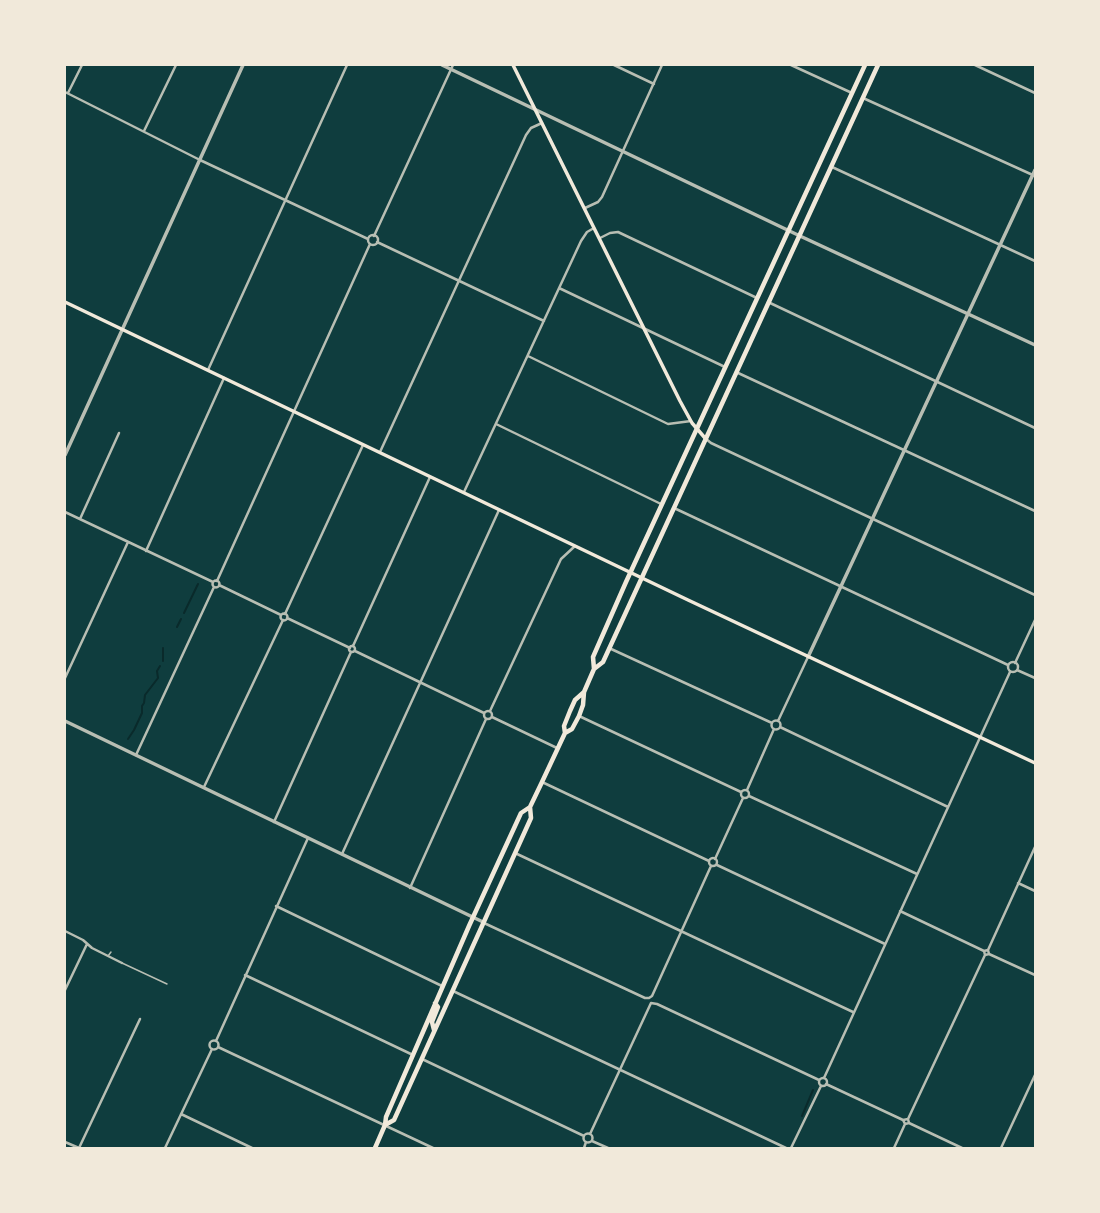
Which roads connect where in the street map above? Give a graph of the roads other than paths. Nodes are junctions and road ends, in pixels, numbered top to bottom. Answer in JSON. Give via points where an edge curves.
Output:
{"nodes":[{"id":1,"x":82,"y":65,"type":"edge"},
{"id":2,"x":176,"y":65,"type":"edge"},
{"id":3,"x":243,"y":65,"type":"edge"},
{"id":4,"x":347,"y":65,"type":"edge"},
{"id":5,"x":442,"y":65,"type":"edge"},
{"id":6,"x":513,"y":65,"type":"edge"},
{"id":7,"x":614,"y":65,"type":"edge"},
{"id":8,"x":662,"y":65,"type":"edge"},
{"id":9,"x":791,"y":65,"type":"edge"},
{"id":10,"x":865,"y":65,"type":"edge"},
{"id":11,"x":878,"y":65,"type":"edge"},
{"id":12,"x":975,"y":65,"type":"edge"},
{"id":13,"x":452,"y":67,"type":"edge"},
{"id":14,"x":654,"y":84,"type":"junction"},
{"id":15,"x":67,"y":92,"type":"edge"},
{"id":16,"x":1035,"y":93,"type":"edge"},
{"id":17,"x":852,"y":94,"type":"junction"},
{"id":18,"x":863,"y":98,"type":"junction"},
{"id":19,"x":537,"y":110,"type":"junction"},
{"id":20,"x":543,"y":122,"type":"junction"},
{"id":21,"x":144,"y":131,"type":"junction"},
{"id":22,"x":622,"y":151,"type":"junction"},
{"id":23,"x":200,"y":160,"type":"junction"},
{"id":24,"x":832,"y":167,"type":"junction"},
{"id":25,"x":1035,"y":170,"type":"edge"},
{"id":26,"x":1034,"y":176,"type":"edge"},
{"id":27,"x":286,"y":199,"type":"junction"},
{"id":28,"x":585,"y":208,"type":"junction"},
{"id":29,"x":595,"y":228,"type":"junction"},
{"id":30,"x":790,"y":231,"type":"junction"},
{"id":31,"x":374,"y":236,"type":"junction"},
{"id":32,"x":800,"y":236,"type":"junction"},
{"id":33,"x":600,"y":238,"type":"junction"},
{"id":34,"x":368,"y":239,"type":"junction"},
{"id":35,"x":377,"y":242,"type":"junction"},
{"id":36,"x":370,"y":244,"type":"junction"},
{"id":37,"x":1000,"y":245,"type":"junction"},
{"id":38,"x":1035,"y":261,"type":"edge"},
{"id":39,"x":458,"y":280,"type":"junction"},
{"id":40,"x":559,"y":288,"type":"junction"},
{"id":41,"x":757,"y":298,"type":"junction"},
{"id":42,"x":65,"y":302,"type":"edge"},
{"id":43,"x":768,"y":302,"type":"junction"},
{"id":44,"x":968,"y":313,"type":"junction"},
{"id":45,"x":544,"y":321,"type":"junction"},
{"id":46,"x":122,"y":329,"type":"junction"},
{"id":47,"x":644,"y":329,"type":"junction"},
{"id":48,"x":1035,"y":345,"type":"edge"},
{"id":49,"x":528,"y":356,"type":"junction"},
{"id":50,"x":725,"y":367,"type":"junction"},
{"id":51,"x":208,"y":370,"type":"junction"},
{"id":52,"x":736,"y":371,"type":"junction"},
{"id":53,"x":224,"y":378,"type":"junction"},
{"id":54,"x":936,"y":381,"type":"junction"},
{"id":55,"x":294,"y":410,"type":"junction"},
{"id":56,"x":691,"y":421,"type":"junction"},
{"id":57,"x":496,"y":424,"type":"junction"},
{"id":58,"x":697,"y":428,"type":"junction"},
{"id":59,"x":1035,"y":428,"type":"edge"},
{"id":60,"x":119,"y":433,"type":"dead end"},
{"id":61,"x":705,"y":438,"type":"junction"},
{"id":62,"x":364,"y":444,"type":"junction"},
{"id":63,"x":904,"y":450,"type":"junction"},
{"id":64,"x":380,"y":452,"type":"junction"},
{"id":65,"x":65,"y":455,"type":"edge"},
{"id":66,"x":430,"y":476,"type":"junction"},
{"id":67,"x":464,"y":492,"type":"junction"},
{"id":68,"x":662,"y":504,"type":"junction"},
{"id":69,"x":673,"y":507,"type":"junction"},
{"id":70,"x":499,"y":509,"type":"junction"},
{"id":71,"x":1035,"y":511,"type":"edge"},
{"id":72,"x":65,"y":512,"type":"edge"},
{"id":73,"x":80,"y":519,"type":"junction"},
{"id":74,"x":872,"y":519,"type":"junction"},
{"id":75,"x":128,"y":542,"type":"junction"},
{"id":76,"x":576,"y":546,"type":"junction"},
{"id":77,"x":146,"y":551,"type":"junction"},
{"id":78,"x":630,"y":572,"type":"junction"},
{"id":79,"x":642,"y":577,"type":"junction"},
{"id":80,"x":217,"y":581,"type":"junction"},
{"id":81,"x":212,"y":582,"type":"junction"},
{"id":82,"x":219,"y":585,"type":"junction"},
{"id":83,"x":841,"y":586,"type":"junction"},
{"id":84,"x":214,"y":587,"type":"junction"},
{"id":85,"x":1035,"y":595,"type":"edge"},
{"id":86,"x":285,"y":614,"type":"junction"},
{"id":87,"x":282,"y":615,"type":"junction"},
{"id":88,"x":288,"y":618,"type":"junction"},
{"id":89,"x":283,"y":620,"type":"junction"},
{"id":90,"x":1035,"y":620,"type":"edge"},
{"id":91,"x":353,"y":646,"type":"junction"},
{"id":92,"x":350,"y":648,"type":"junction"},
{"id":93,"x":609,"y":648,"type":"junction"},
{"id":94,"x":355,"y":651,"type":"junction"},
{"id":95,"x":351,"y":652,"type":"junction"},
{"id":96,"x":808,"y":657,"type":"junction"},
{"id":97,"x":1015,"y":663,"type":"junction"},
{"id":98,"x":1008,"y":665,"type":"junction"},
{"id":99,"x":594,"y":669,"type":"junction"},
{"id":100,"x":1017,"y":670,"type":"junction"},
{"id":101,"x":1010,"y":672,"type":"junction"},
{"id":102,"x":65,"y":678,"type":"edge"},
{"id":103,"x":1035,"y":678,"type":"edge"},
{"id":104,"x":420,"y":682,"type":"junction"},
{"id":105,"x":584,"y":692,"type":"junction"},
{"id":106,"x":490,"y":711,"type":"junction"},
{"id":107,"x":484,"y":713,"type":"junction"},
{"id":108,"x":579,"y":716,"type":"junction"},
{"id":109,"x":492,"y":717,"type":"junction"},
{"id":110,"x":486,"y":719,"type":"junction"},
{"id":111,"x":65,"y":721,"type":"edge"},
{"id":112,"x":778,"y":721,"type":"junction"},
{"id":113,"x":772,"y":723,"type":"junction"},
{"id":114,"x":780,"y":727,"type":"junction"},
{"id":115,"x":774,"y":729,"type":"junction"},
{"id":116,"x":565,"y":733,"type":"junction"},
{"id":117,"x":979,"y":737,"type":"junction"},
{"id":118,"x":558,"y":748,"type":"junction"},
{"id":119,"x":136,"y":755,"type":"junction"},
{"id":120,"x":1035,"y":763,"type":"edge"},
{"id":121,"x":542,"y":782,"type":"junction"},
{"id":122,"x":204,"y":788,"type":"junction"},
{"id":123,"x":747,"y":790,"type":"junction"},
{"id":124,"x":741,"y":792,"type":"junction"},
{"id":125,"x":749,"y":796,"type":"junction"},
{"id":126,"x":743,"y":798,"type":"junction"},
{"id":127,"x":530,"y":807,"type":"junction"},
{"id":128,"x":948,"y":807,"type":"junction"},
{"id":129,"x":274,"y":822,"type":"junction"},
{"id":130,"x":308,"y":838,"type":"junction"},
{"id":131,"x":1035,"y":847,"type":"edge"},
{"id":132,"x":515,"y":853,"type":"junction"},
{"id":133,"x":342,"y":854,"type":"junction"},
{"id":134,"x":715,"y":859,"type":"junction"},
{"id":135,"x":709,"y":861,"type":"junction"},
{"id":136,"x":716,"y":865,"type":"junction"},
{"id":137,"x":711,"y":866,"type":"junction"},
{"id":138,"x":917,"y":874,"type":"junction"},
{"id":139,"x":1018,"y":883,"type":"junction"},
{"id":140,"x":410,"y":888,"type":"junction"},
{"id":141,"x":1035,"y":891,"type":"edge"},
{"id":142,"x":276,"y":906,"type":"junction"},
{"id":143,"x":900,"y":911,"type":"junction"},
{"id":144,"x":473,"y":918,"type":"junction"},
{"id":145,"x":483,"y":922,"type":"junction"},
{"id":146,"x":65,"y":931,"type":"edge"},
{"id":147,"x":681,"y":932,"type":"junction"},
{"id":148,"x":87,"y":944,"type":"junction"},
{"id":149,"x":885,"y":944,"type":"junction"},
{"id":150,"x":988,"y":950,"type":"junction"},
{"id":151,"x":984,"y":951,"type":"junction"},
{"id":152,"x":111,"y":952,"type":"dead end"},
{"id":153,"x":989,"y":954,"type":"junction"},
{"id":154,"x":985,"y":955,"type":"junction"},
{"id":155,"x":108,"y":956,"type":"junction"},
{"id":156,"x":122,"y":963,"type":"joint"},
{"id":157,"x":244,"y":975,"type":"junction"},
{"id":158,"x":1035,"y":975,"type":"edge"},
{"id":159,"x":167,"y":984,"type":"dead end"},
{"id":160,"x":442,"y":986,"type":"junction"},
{"id":161,"x":65,"y":990,"type":"edge"},
{"id":162,"x":452,"y":990,"type":"junction"},
{"id":163,"x":435,"y":1003,"type":"junction"},
{"id":164,"x":853,"y":1012,"type":"junction"},
{"id":165,"x":140,"y":1019,"type":"dead end"},
{"id":166,"x":434,"y":1030,"type":"junction"},
{"id":167,"x":216,"y":1041,"type":"junction"},
{"id":168,"x":218,"y":1047,"type":"junction"},
{"id":169,"x":212,"y":1049,"type":"junction"},
{"id":170,"x":413,"y":1055,"type":"junction"},
{"id":171,"x":421,"y":1059,"type":"junction"},
{"id":172,"x":619,"y":1069,"type":"junction"},
{"id":173,"x":1035,"y":1075,"type":"edge"},
{"id":174,"x":824,"y":1078,"type":"junction"},
{"id":175,"x":819,"y":1080,"type":"junction"},
{"id":176,"x":826,"y":1084,"type":"junction"},
{"id":177,"x":821,"y":1086,"type":"junction"},
{"id":178,"x":181,"y":1114,"type":"junction"},
{"id":179,"x":908,"y":1119,"type":"junction"},
{"id":180,"x":903,"y":1120,"type":"junction"},
{"id":181,"x":909,"y":1123,"type":"junction"},
{"id":182,"x":905,"y":1124,"type":"junction"},
{"id":183,"x":385,"y":1125,"type":"junction"},
{"id":184,"x":590,"y":1134,"type":"junction"},
{"id":185,"x":584,"y":1136,"type":"junction"},
{"id":186,"x":592,"y":1140,"type":"junction"},
{"id":187,"x":65,"y":1142,"type":"edge"},
{"id":188,"x":586,"y":1142,"type":"junction"},
{"id":189,"x":79,"y":1148,"type":"edge"},
{"id":190,"x":165,"y":1148,"type":"edge"},
{"id":191,"x":252,"y":1148,"type":"edge"},
{"id":192,"x":375,"y":1148,"type":"edge"},
{"id":193,"x":433,"y":1148,"type":"edge"},
{"id":194,"x":584,"y":1148,"type":"edge"},
{"id":195,"x":608,"y":1148,"type":"edge"},
{"id":196,"x":786,"y":1148,"type":"edge"},
{"id":197,"x":791,"y":1148,"type":"edge"},
{"id":198,"x":894,"y":1148,"type":"edge"},
{"id":199,"x":962,"y":1148,"type":"edge"},
{"id":200,"x":1001,"y":1148,"type":"edge"}],
"edges":[{"from":1,"to":15,"type":"street"},
{"from":2,"to":21,"type":"street"},
{"from":3,"to":23,"type":"street"},
{"from":4,"to":27,"type":"street"},
{"from":5,"to":13,"type":"street"},
{"from":6,"to":19,"type":"main road"},
{"from":7,"to":14,"type":"street"},
{"from":8,"to":14,"type":"street"},
{"from":9,"to":17,"type":"street"},
{"from":10,"to":17,"type":"highway"},
{"from":11,"to":18,"type":"highway"},
{"from":12,"to":16,"type":"street"},
{"from":13,"to":19,"type":"street"},
{"from":13,"to":31,"type":"street"},
{"from":14,"to":22,"type":"street"},
{"from":15,"to":21,"type":"street"},
{"from":17,"to":30,"type":"highway"},
{"from":18,"to":24,"type":"highway"},
{"from":18,"to":26,"type":"street"},
{"from":19,"to":20,"type":"main road"},
{"from":19,"to":22,"type":"street"},
{"from":20,"to":28,"type":"main road"},
{"from":20,"to":39,"type":"street","via":[[533,126],[528,132]]},
{"from":21,"to":23,"type":"street"},
{"from":22,"to":28,"type":"street","via":[[600,200]]},
{"from":22,"to":30,"type":"street"},
{"from":23,"to":27,"type":"street"},
{"from":23,"to":46,"type":"street"},
{"from":24,"to":32,"type":"highway"},
{"from":24,"to":37,"type":"street"},
{"from":25,"to":26,"type":"street"},
{"from":26,"to":37,"type":"street"},
{"from":27,"to":34,"type":"street"},
{"from":27,"to":51,"type":"street"},
{"from":28,"to":29,"type":"main road"},
{"from":29,"to":33,"type":"main road"},
{"from":29,"to":40,"type":"street","via":[[582,238]]},
{"from":30,"to":32,"type":"street"},
{"from":30,"to":41,"type":"highway"},
{"from":31,"to":34,"type":"street"},
{"from":31,"to":35,"type":"street"},
{"from":32,"to":43,"type":"highway"},
{"from":32,"to":44,"type":"street"},
{"from":33,"to":41,"type":"street","via":[[618,232]]},
{"from":33,"to":47,"type":"main road"},
{"from":34,"to":36,"type":"street"},
{"from":35,"to":36,"type":"street"},
{"from":35,"to":39,"type":"street"},
{"from":36,"to":55,"type":"street"},
{"from":37,"to":38,"type":"street"},
{"from":37,"to":44,"type":"street"},
{"from":39,"to":45,"type":"street"},
{"from":39,"to":64,"type":"street"},
{"from":40,"to":45,"type":"street"},
{"from":40,"to":47,"type":"street"},
{"from":41,"to":50,"type":"highway"},
{"from":42,"to":46,"type":"main road"},
{"from":43,"to":52,"type":"highway"},
{"from":43,"to":54,"type":"street"},
{"from":44,"to":48,"type":"street"},
{"from":44,"to":54,"type":"street"},
{"from":45,"to":49,"type":"street"},
{"from":46,"to":51,"type":"main road"},
{"from":46,"to":65,"type":"street"},
{"from":47,"to":50,"type":"street"},
{"from":47,"to":56,"type":"main road"},
{"from":49,"to":56,"type":"street","via":[[668,424]]},
{"from":49,"to":57,"type":"street"},
{"from":50,"to":58,"type":"highway"},
{"from":51,"to":53,"type":"main road"},
{"from":52,"to":61,"type":"highway"},
{"from":52,"to":63,"type":"street"},
{"from":53,"to":55,"type":"main road"},
{"from":53,"to":77,"type":"street"},
{"from":54,"to":59,"type":"street"},
{"from":54,"to":63,"type":"street"},
{"from":55,"to":62,"type":"main road"},
{"from":55,"to":80,"type":"street"},
{"from":56,"to":58,"type":"main road"},
{"from":57,"to":67,"type":"street"},
{"from":57,"to":68,"type":"street"},
{"from":58,"to":61,"type":"main road"},
{"from":58,"to":68,"type":"highway"},
{"from":60,"to":73,"type":"street"},
{"from":61,"to":69,"type":"highway"},
{"from":61,"to":74,"type":"street"},
{"from":62,"to":64,"type":"main road"},
{"from":62,"to":86,"type":"street"},
{"from":63,"to":71,"type":"street"},
{"from":63,"to":74,"type":"street"},
{"from":64,"to":66,"type":"main road"},
{"from":66,"to":67,"type":"main road"},
{"from":66,"to":91,"type":"street"},
{"from":67,"to":70,"type":"main road"},
{"from":68,"to":78,"type":"highway"},
{"from":69,"to":79,"type":"highway"},
{"from":69,"to":83,"type":"street"},
{"from":70,"to":76,"type":"main road"},
{"from":70,"to":104,"type":"street"},
{"from":72,"to":73,"type":"street"},
{"from":73,"to":75,"type":"street"},
{"from":74,"to":83,"type":"street"},
{"from":74,"to":85,"type":"street"},
{"from":75,"to":77,"type":"street"},
{"from":75,"to":102,"type":"street"},
{"from":76,"to":78,"type":"main road"},
{"from":76,"to":106,"type":"street","via":[[561,559]]},
{"from":77,"to":81,"type":"street"},
{"from":78,"to":79,"type":"main road"},
{"from":78,"to":99,"type":"highway","via":[[593,657]]},
{"from":79,"to":93,"type":"highway"},
{"from":79,"to":96,"type":"main road"},
{"from":80,"to":81,"type":"street"},
{"from":80,"to":82,"type":"street"},
{"from":81,"to":84,"type":"street"},
{"from":82,"to":84,"type":"street"},
{"from":82,"to":87,"type":"street"},
{"from":83,"to":96,"type":"street"},
{"from":83,"to":98,"type":"street"},
{"from":84,"to":119,"type":"street"},
{"from":86,"to":87,"type":"street"},
{"from":86,"to":88,"type":"street"},
{"from":87,"to":89,"type":"street"},
{"from":88,"to":89,"type":"street"},
{"from":88,"to":92,"type":"street"},
{"from":89,"to":122,"type":"street"},
{"from":90,"to":97,"type":"street"},
{"from":91,"to":92,"type":"street"},
{"from":91,"to":94,"type":"street"},
{"from":92,"to":95,"type":"street"},
{"from":93,"to":99,"type":"highway","via":[[603,662]]},
{"from":93,"to":113,"type":"street"},
{"from":94,"to":95,"type":"street"},
{"from":94,"to":104,"type":"street"},
{"from":95,"to":129,"type":"street"},
{"from":96,"to":112,"type":"street"},
{"from":96,"to":117,"type":"main road"},
{"from":97,"to":98,"type":"street"},
{"from":97,"to":100,"type":"street"},
{"from":98,"to":101,"type":"street"},
{"from":99,"to":105,"type":"highway"},
{"from":100,"to":101,"type":"street"},
{"from":100,"to":103,"type":"street"},
{"from":101,"to":117,"type":"street"},
{"from":104,"to":107,"type":"street"},
{"from":104,"to":133,"type":"street"},
{"from":105,"to":108,"type":"highway"},
{"from":105,"to":116,"type":"highway","via":[[575,700],[564,726]]},
{"from":106,"to":107,"type":"street"},
{"from":106,"to":109,"type":"street"},
{"from":107,"to":110,"type":"street"},
{"from":108,"to":116,"type":"highway","via":[[572,729]]},
{"from":108,"to":124,"type":"street"},
{"from":109,"to":110,"type":"street"},
{"from":109,"to":118,"type":"street"},
{"from":110,"to":140,"type":"street"},
{"from":111,"to":119,"type":"street"},
{"from":112,"to":113,"type":"street"},
{"from":112,"to":114,"type":"street"},
{"from":113,"to":115,"type":"street"},
{"from":114,"to":115,"type":"street"},
{"from":114,"to":128,"type":"street"},
{"from":115,"to":123,"type":"street"},
{"from":116,"to":118,"type":"highway"},
{"from":117,"to":120,"type":"main road"},
{"from":117,"to":128,"type":"street"},
{"from":118,"to":121,"type":"highway"},
{"from":119,"to":122,"type":"street"},
{"from":121,"to":127,"type":"highway"},
{"from":121,"to":135,"type":"street"},
{"from":122,"to":129,"type":"street"},
{"from":123,"to":124,"type":"street"},
{"from":123,"to":125,"type":"street"},
{"from":124,"to":126,"type":"street"},
{"from":125,"to":126,"type":"street"},
{"from":125,"to":138,"type":"street"},
{"from":126,"to":134,"type":"street"},
{"from":127,"to":132,"type":"highway","via":[[531,818]]},
{"from":127,"to":144,"type":"highway","via":[[521,814]]},
{"from":128,"to":138,"type":"street"},
{"from":129,"to":130,"type":"street"},
{"from":130,"to":133,"type":"street"},
{"from":130,"to":142,"type":"street"},
{"from":131,"to":139,"type":"street"},
{"from":132,"to":145,"type":"highway"},
{"from":132,"to":147,"type":"street"},
{"from":133,"to":140,"type":"street"},
{"from":134,"to":135,"type":"street"},
{"from":134,"to":136,"type":"street"},
{"from":135,"to":137,"type":"street"},
{"from":136,"to":137,"type":"street"},
{"from":136,"to":149,"type":"street"},
{"from":137,"to":147,"type":"street"},
{"from":138,"to":143,"type":"street"},
{"from":139,"to":141,"type":"street"},
{"from":139,"to":150,"type":"street"},
{"from":140,"to":144,"type":"street"},
{"from":142,"to":157,"type":"street"},
{"from":142,"to":160,"type":"street"},
{"from":143,"to":149,"type":"street"},
{"from":143,"to":151,"type":"street"},
{"from":144,"to":145,"type":"street"},
{"from":144,"to":160,"type":"highway"},
{"from":145,"to":147,"type":"street","via":[[642,997],[649,998]]},
{"from":145,"to":162,"type":"highway"},
{"from":146,"to":148,"type":"street"},
{"from":147,"to":164,"type":"street"},
{"from":148,"to":155,"type":"street"},
{"from":148,"to":161,"type":"street"},
{"from":149,"to":164,"type":"street"},
{"from":150,"to":151,"type":"street"},
{"from":150,"to":153,"type":"street"},
{"from":151,"to":154,"type":"street"},
{"from":152,"to":155,"type":"lane"},
{"from":153,"to":154,"type":"street"},
{"from":153,"to":158,"type":"street"},
{"from":154,"to":179,"type":"street"},
{"from":155,"to":156,"type":"street"},
{"from":156,"to":159,"type":"lane"},
{"from":157,"to":167,"type":"street"},
{"from":157,"to":170,"type":"street"},
{"from":160,"to":163,"type":"highway"},
{"from":162,"to":166,"type":"highway"},
{"from":162,"to":172,"type":"street"},
{"from":163,"to":166,"type":"highway","via":[[438,1007],[432,1022]]},
{"from":163,"to":170,"type":"highway"},
{"from":164,"to":174,"type":"street"},
{"from":165,"to":189,"type":"street"},
{"from":166,"to":171,"type":"highway"},
{"from":167,"to":168,"type":"street"},
{"from":167,"to":169,"type":"street","via":[[210,1043]]},
{"from":168,"to":169,"type":"street"},
{"from":168,"to":183,"type":"street"},
{"from":169,"to":178,"type":"street"},
{"from":170,"to":183,"type":"highway","via":[[386,1117]]},
{"from":171,"to":183,"type":"highway","via":[[394,1120]]},
{"from":171,"to":185,"type":"street"},
{"from":172,"to":175,"type":"street","via":[[651,1003]]},
{"from":172,"to":184,"type":"street"},
{"from":172,"to":196,"type":"street"},
{"from":173,"to":200,"type":"street"},
{"from":174,"to":175,"type":"street"},
{"from":174,"to":176,"type":"street"},
{"from":175,"to":177,"type":"street"},
{"from":176,"to":177,"type":"street"},
{"from":176,"to":180,"type":"street"},
{"from":177,"to":197,"type":"street"},
{"from":178,"to":190,"type":"street"},
{"from":178,"to":191,"type":"street"},
{"from":179,"to":180,"type":"street"},
{"from":179,"to":181,"type":"street"},
{"from":180,"to":182,"type":"street"},
{"from":181,"to":182,"type":"street"},
{"from":181,"to":199,"type":"street"},
{"from":182,"to":198,"type":"street"},
{"from":183,"to":192,"type":"highway"},
{"from":183,"to":193,"type":"street"},
{"from":184,"to":185,"type":"street"},
{"from":184,"to":186,"type":"street","via":[[593,1136]]},
{"from":185,"to":188,"type":"street"},
{"from":186,"to":188,"type":"street"},
{"from":186,"to":195,"type":"street"},
{"from":187,"to":189,"type":"street"},
{"from":188,"to":194,"type":"street"}]}
